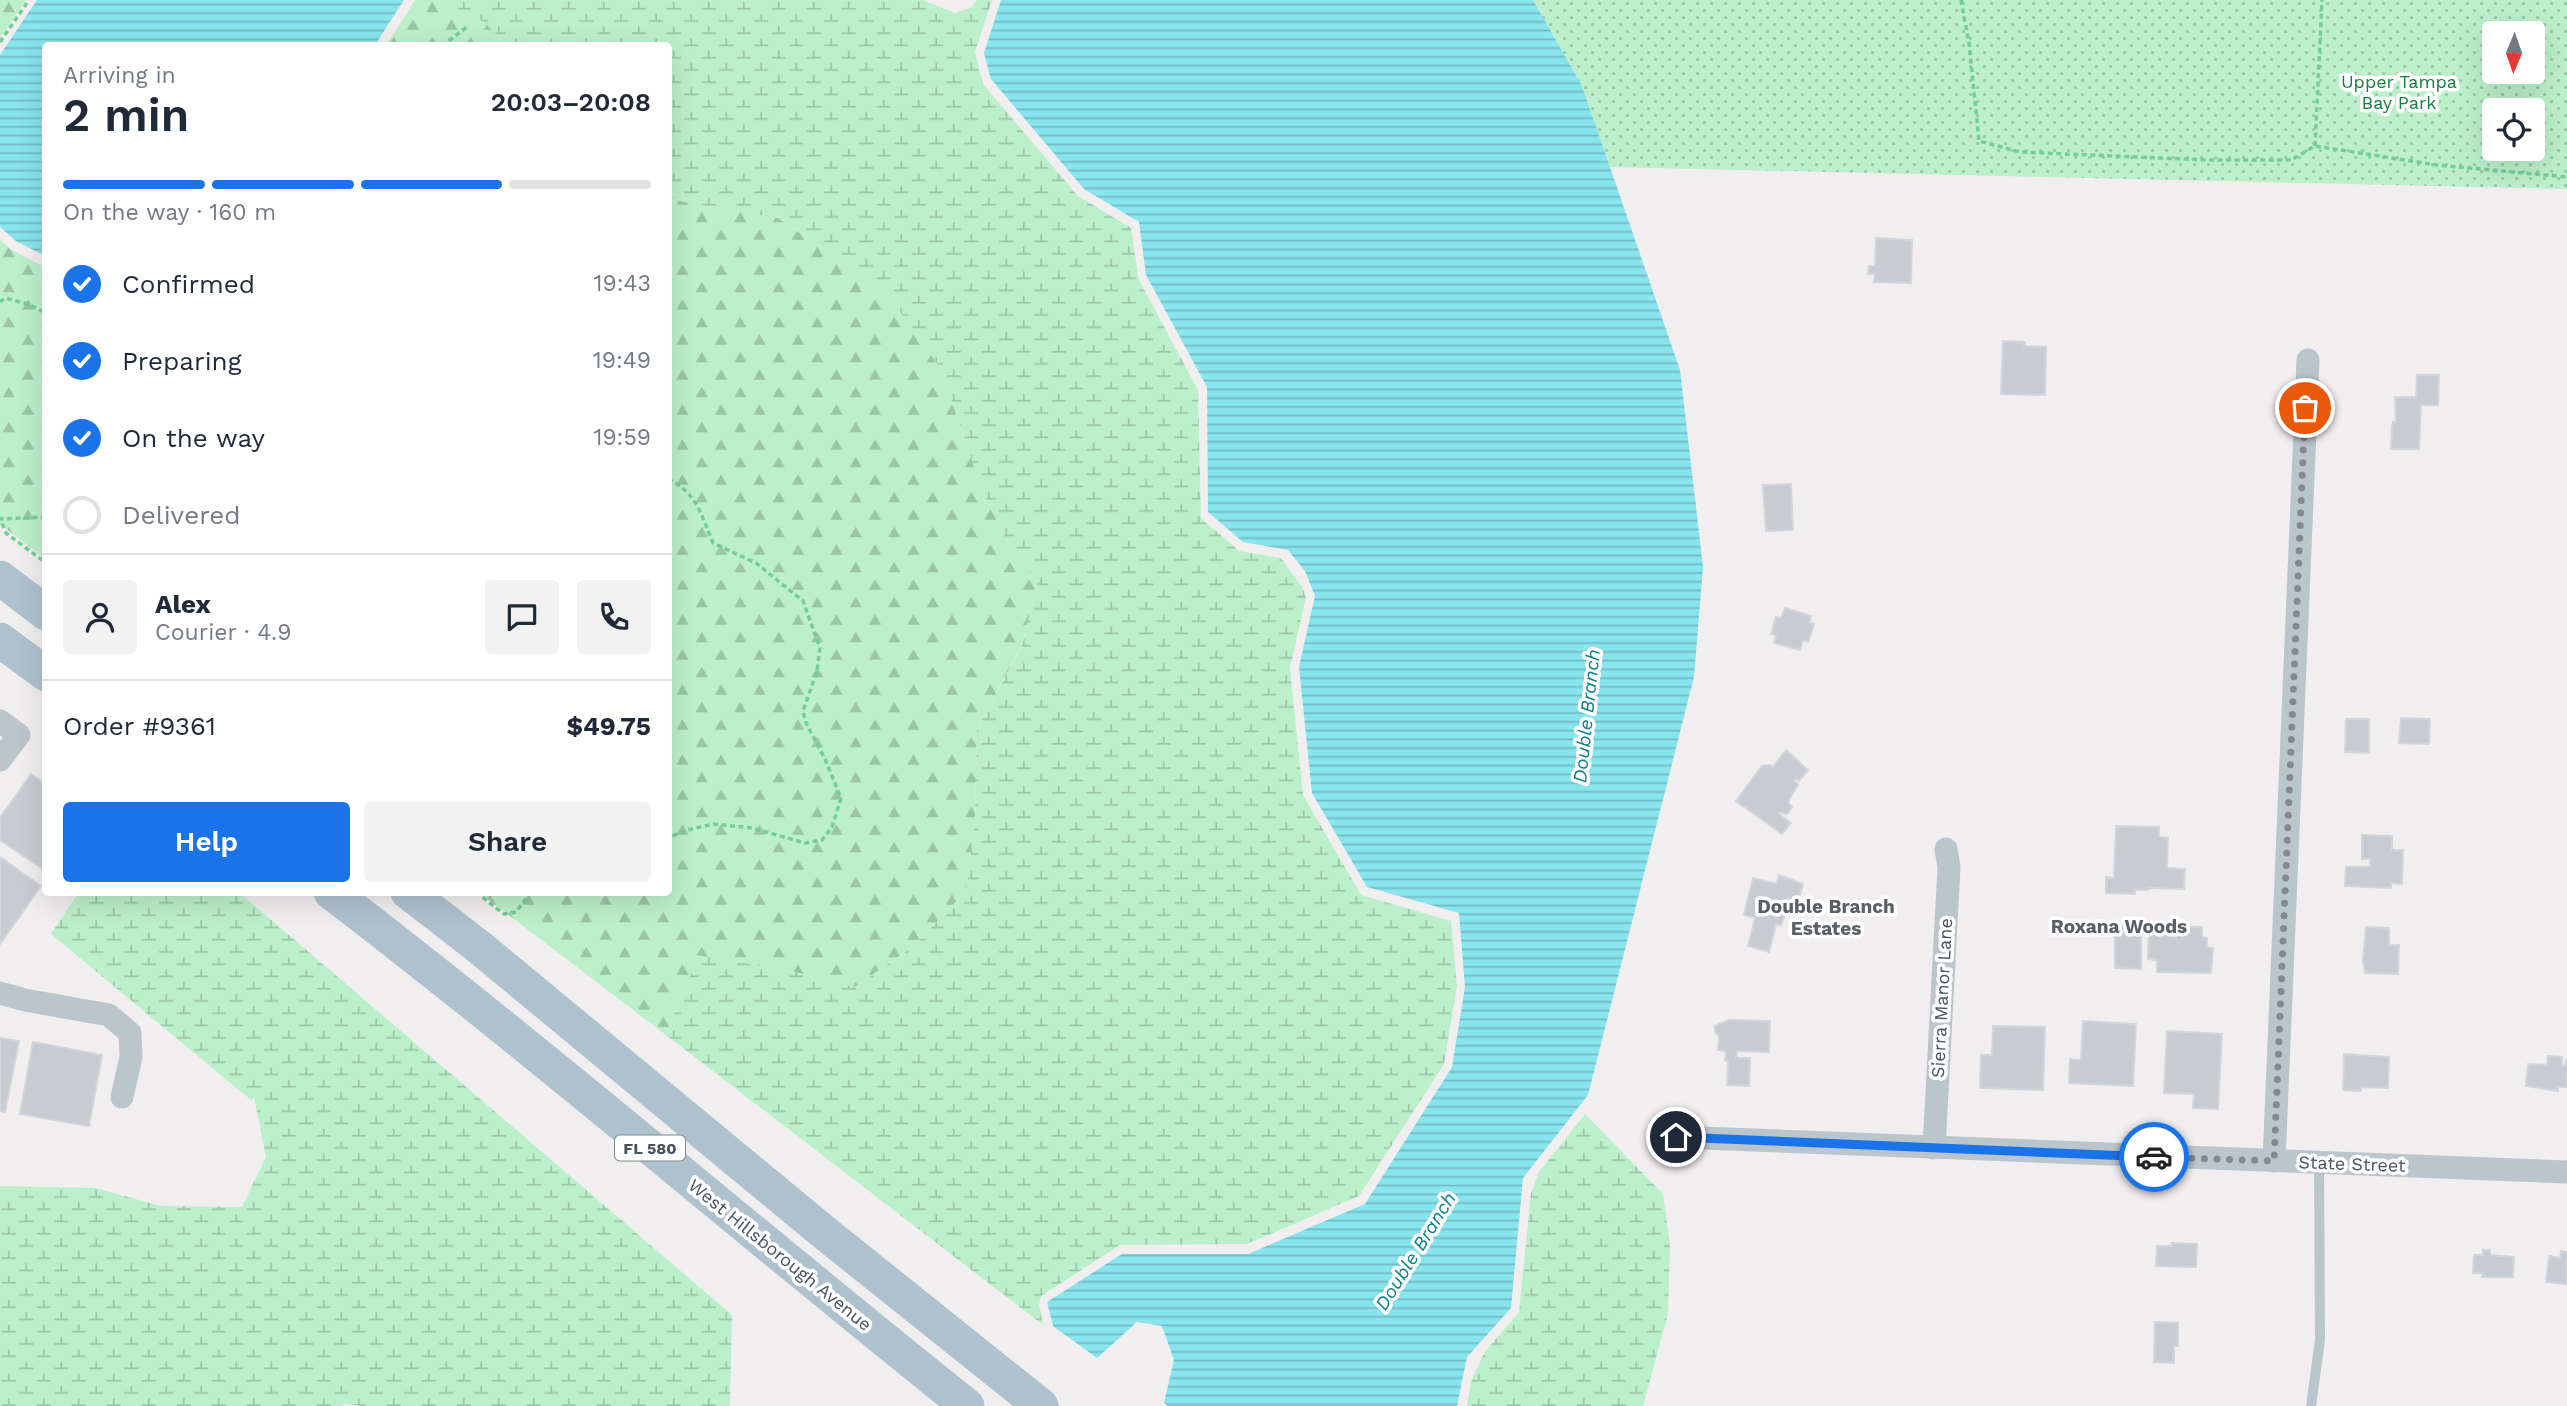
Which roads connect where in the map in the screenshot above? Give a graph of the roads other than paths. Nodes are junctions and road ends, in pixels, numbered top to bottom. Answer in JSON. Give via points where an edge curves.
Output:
{"nodes":[{"id":1,"x":2308,"y":359,"type":"dead end"},
{"id":2,"x":0,"y":578,"type":"edge"},
{"id":3,"x":42,"y":610,"type":"edge"},
{"id":4,"x":0,"y":640,"type":"edge"},
{"id":5,"x":42,"y":671,"type":"edge"},
{"id":6,"x":0,"y":721,"type":"edge"},
{"id":7,"x":0,"y":760,"type":"edge"},
{"id":8,"x":1946,"y":849,"type":"dead end"},
{"id":9,"x":336,"y":896,"type":"edge"},
{"id":10,"x":413,"y":896,"type":"edge"},
{"id":11,"x":0,"y":993,"type":"edge"},
{"id":12,"x":122,"y":1097,"type":"dead end"},
{"id":13,"x":1676,"y":1137,"type":"dead end"},
{"id":14,"x":1934,"y":1148,"type":"junction"},
{"id":15,"x":2274,"y":1161,"type":"junction"},
{"id":16,"x":2319,"y":1163,"type":"junction"},
{"id":17,"x":2567,"y":1172,"type":"edge"},
{"id":18,"x":967,"y":1406,"type":"edge"},
{"id":19,"x":1041,"y":1406,"type":"edge"},
{"id":20,"x":2311,"y":1406,"type":"edge"}],
"edges":[{"from":1,"to":15,"type":"street"},
{"from":2,"to":3,"type":"main road"},
{"from":4,"to":5,"type":"main road"},
{"from":6,"to":7,"type":"street","via":[[19,735]]},
{"from":8,"to":14,"type":"street","name":"Sierra Manor Lane","via":[[1949,867]]},
{"from":9,"to":18,"type":"main road","name":"West Hillsborough Avenue","number":"FL 580"},
{"from":10,"to":19,"type":"main road","number":"FL 580"},
{"from":11,"to":12,"type":"street","via":[[109,1015],[130,1033],[131,1057]]},
{"from":13,"to":14,"type":"street","name":"State Street"},
{"from":14,"to":15,"type":"street","name":"State Street"},
{"from":15,"to":16,"type":"street","name":"State Street"},
{"from":16,"to":17,"type":"street","name":"State Street"},
{"from":16,"to":20,"type":"lane","via":[[2319,1340]]}]}
